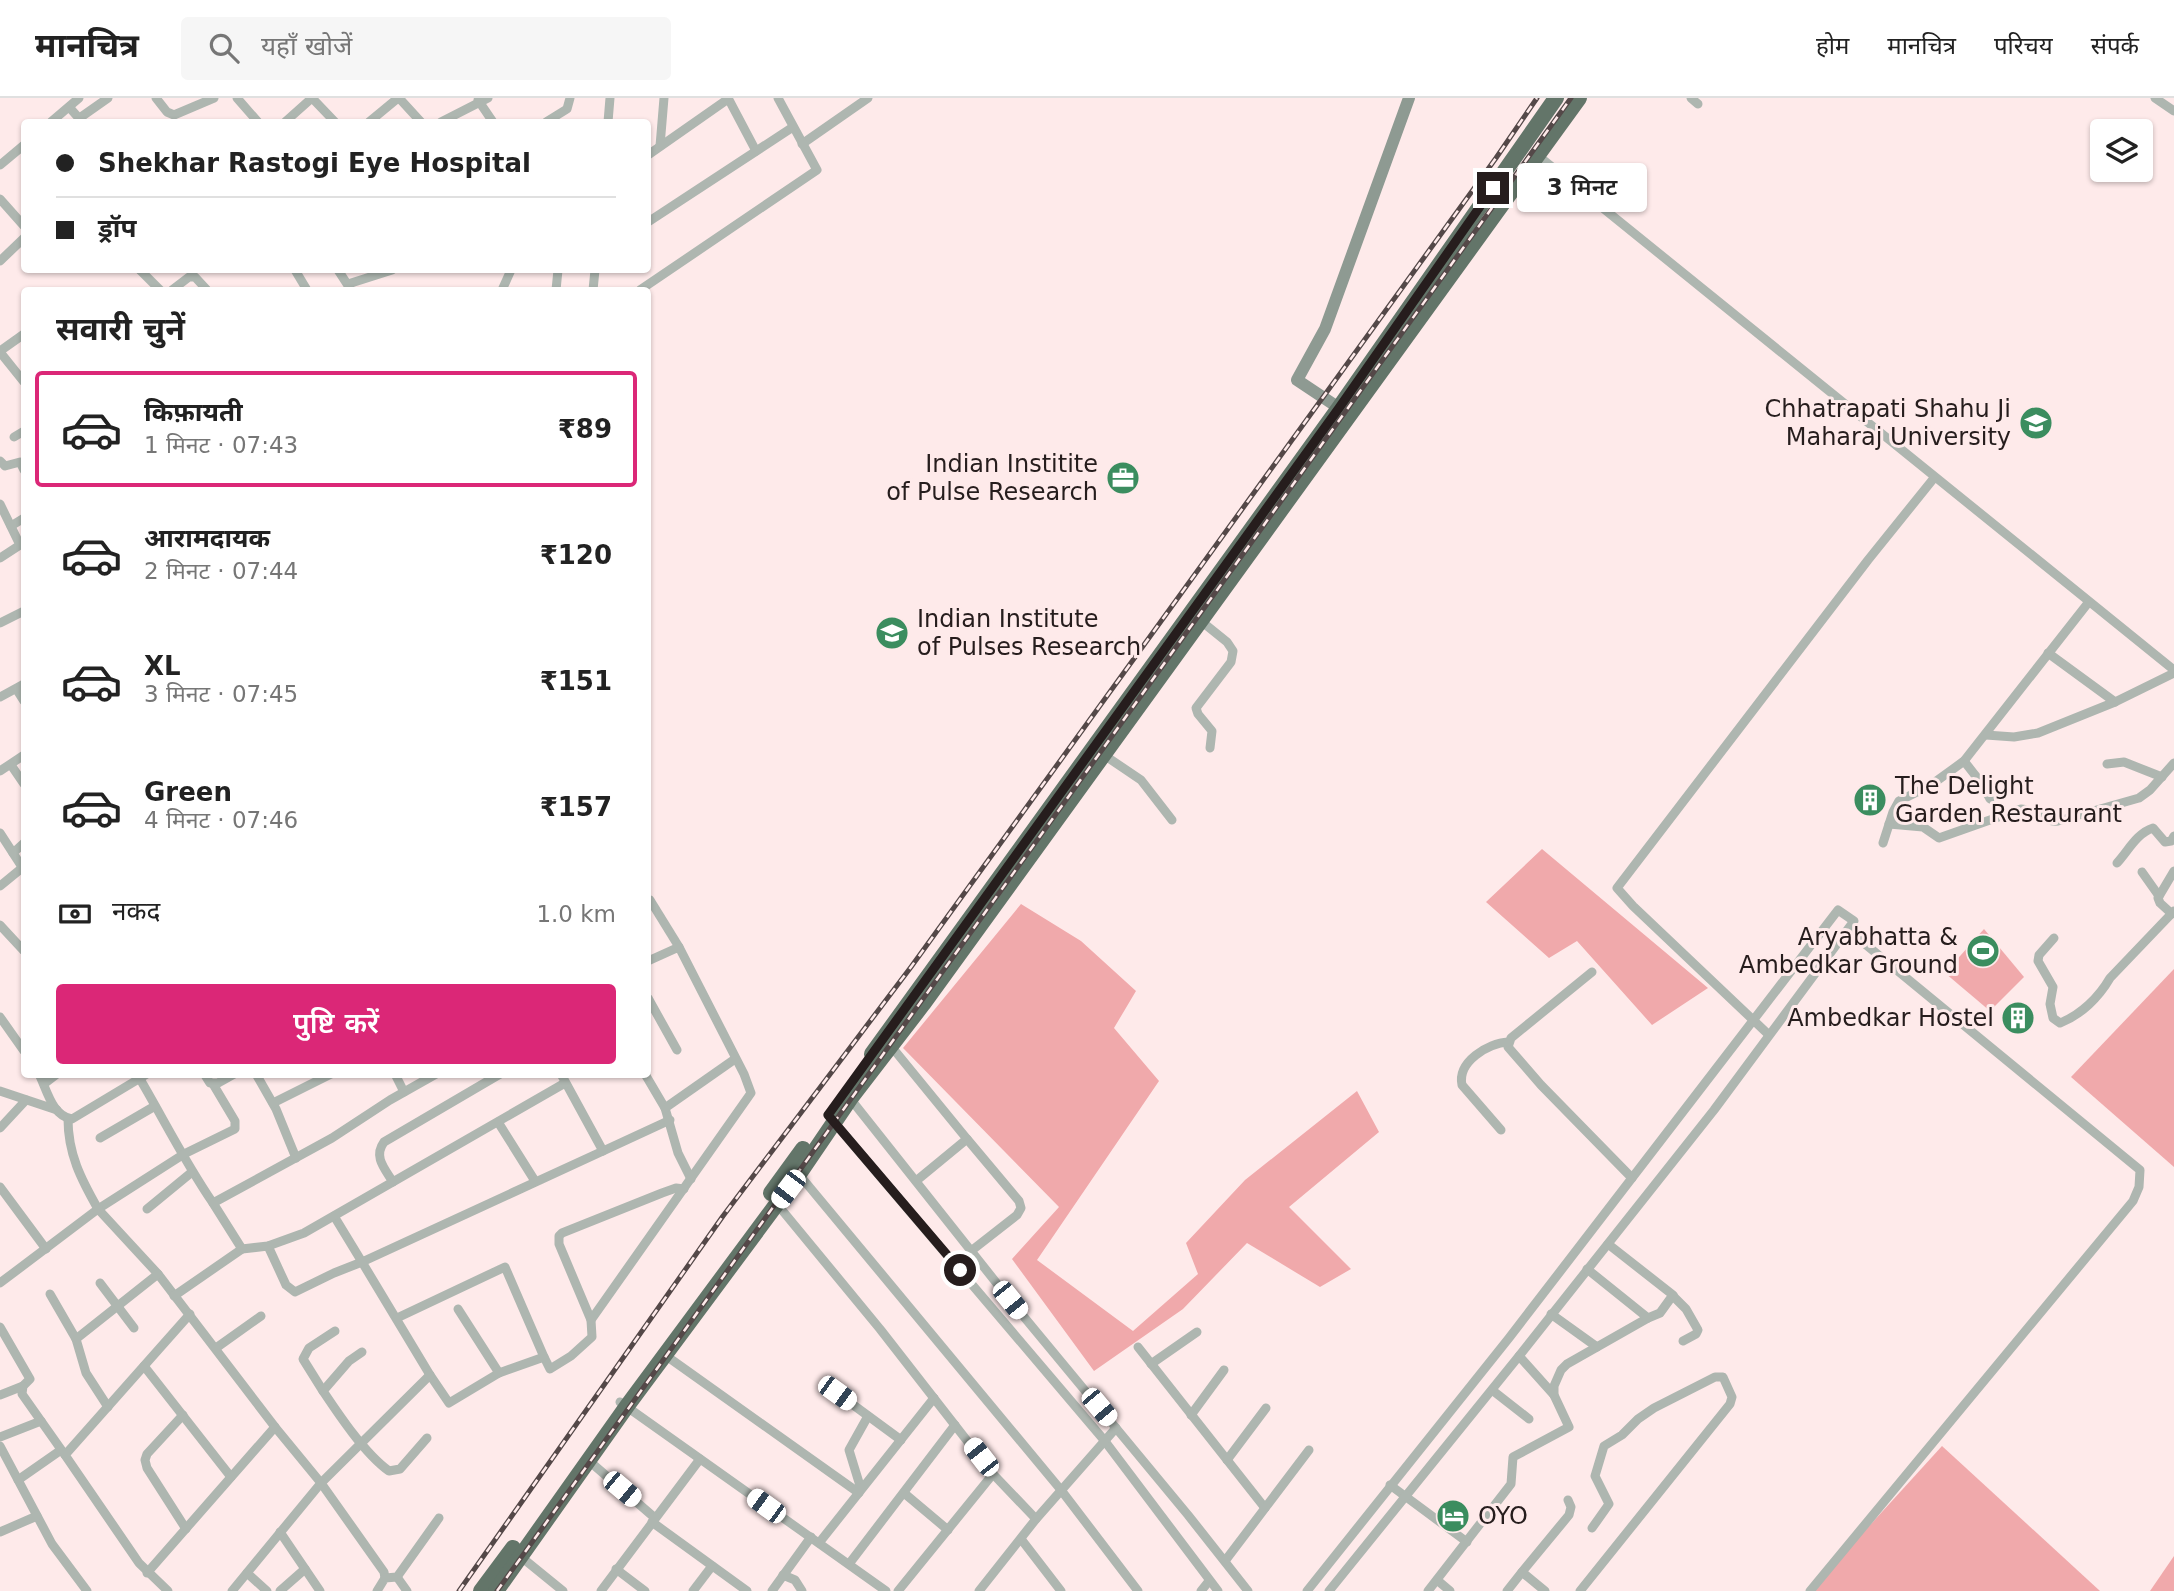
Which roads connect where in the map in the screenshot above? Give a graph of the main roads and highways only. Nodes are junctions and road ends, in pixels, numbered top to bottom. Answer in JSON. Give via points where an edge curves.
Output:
{"nodes":[{"id":1,"x":1556,"y":98,"type":"edge"},
{"id":2,"x":1579,"y":98,"type":"edge"},
{"id":3,"x":969,"y":931,"type":"junction"},
{"id":4,"x":848,"y":1095,"type":"junction"},
{"id":5,"x":795,"y":1170,"type":"junction"},
{"id":6,"x":624,"y":1404,"type":"junction"},
{"id":7,"x":481,"y":1591,"type":"edge"},
{"id":8,"x":496,"y":1591,"type":"edge"}],
"edges":[{"from":1,"to":3,"type":"highway"},
{"from":2,"to":3,"type":"highway","via":[[1104,755]]},
{"from":3,"to":4,"type":"highway"},
{"from":3,"to":4,"type":"highway","via":[[891,1046]]},
{"from":4,"to":5,"type":"highway"},
{"from":5,"to":6,"type":"highway"},
{"from":5,"to":6,"type":"highway","via":[[777,1204]]},
{"from":6,"to":7,"type":"highway"},
{"from":6,"to":8,"type":"highway"}]}
